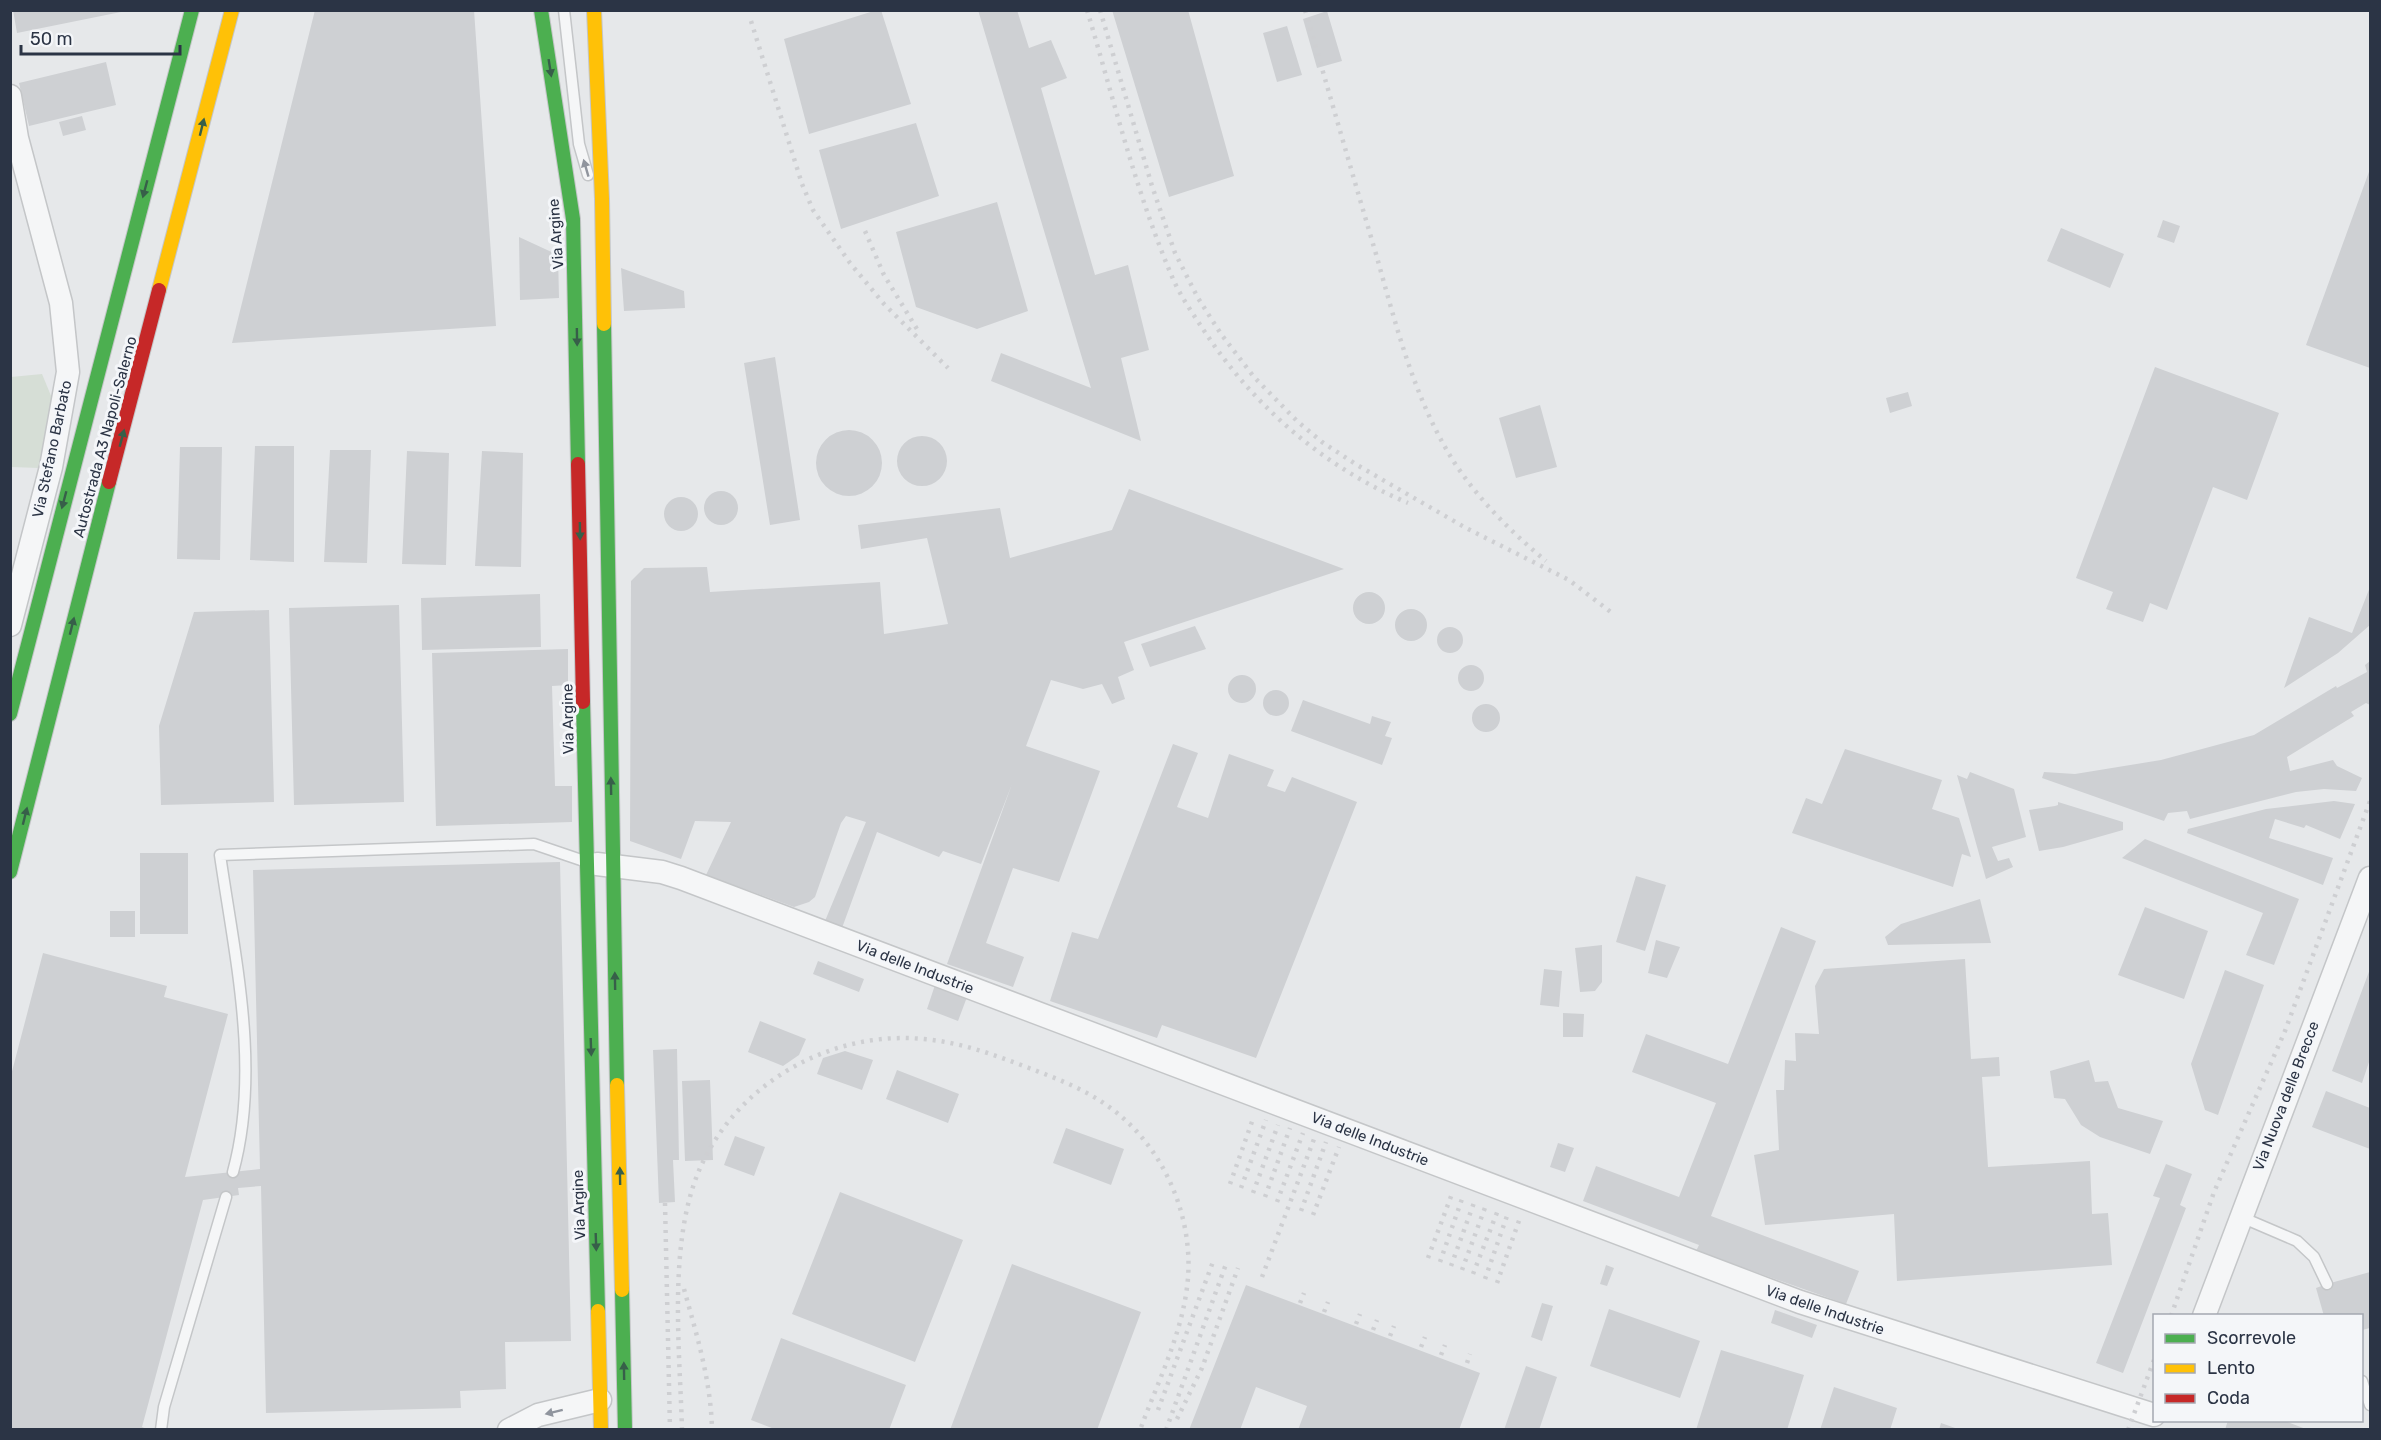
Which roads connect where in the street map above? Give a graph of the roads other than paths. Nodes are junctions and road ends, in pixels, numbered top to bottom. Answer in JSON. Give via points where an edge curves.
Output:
{"nodes":[{"id":1,"x":192,"y":10,"type":"edge"},
{"id":2,"x":232,"y":10,"type":"edge"},
{"id":3,"x":541,"y":10,"type":"edge"},
{"id":4,"x":564,"y":10,"type":"edge"},
{"id":5,"x":594,"y":10,"type":"edge"},
{"id":6,"x":10,"y":96,"type":"edge"},
{"id":7,"x":220,"y":112,"type":"dead end"},
{"id":8,"x":602,"y":225,"type":"junction"},
{"id":9,"x":157,"y":304,"type":"junction"},
{"id":10,"x":10,"y":625,"type":"edge"},
{"id":11,"x":10,"y":714,"type":"edge"},
{"id":12,"x":587,"y":862,"type":"junction"},
{"id":13,"x":612,"y":866,"type":"junction"},
{"id":14,"x":10,"y":872,"type":"edge"},
{"id":15,"x":2370,"y":878,"type":"edge"},
{"id":16,"x":232,"y":1173,"type":"dead end"},
{"id":17,"x":226,"y":1197,"type":"dead end"},
{"id":18,"x":2241,"y":1217,"type":"junction"},
{"id":19,"x":2327,"y":1284,"type":"dead end"},
{"id":20,"x":2205,"y":1314,"type":"edge"},
{"id":21,"x":2363,"y":1387,"type":"edge"},
{"id":22,"x":625,"y":1397,"type":"junction"},
{"id":23,"x":600,"y":1400,"type":"junction"},
{"id":24,"x":2370,"y":1406,"type":"edge"},
{"id":25,"x":2153,"y":1415,"type":"edge"},
{"id":26,"x":161,"y":1430,"type":"edge"},
{"id":27,"x":509,"y":1430,"type":"edge"},
{"id":28,"x":601,"y":1430,"type":"edge"},
{"id":29,"x":625,"y":1430,"type":"edge"}],
"edges":[{"from":1,"to":11,"type":"main road","name":"Autostrada A3 Napoli-Salerno","one_way":true},
{"from":9,"to":2,"type":"main road","name":"Autostrada A3 Napoli-Salerno","one_way":true},
{"from":3,"to":12,"type":"main road","name":"Via Argine","one_way":true,"via":[[573,219]]},
{"from":8,"to":4,"type":"lane","one_way":true,"via":[[579,144]]},
{"from":5,"to":8,"type":"main road"},
{"from":6,"to":10,"type":"street","name":"Via Stefano Barbato","via":[[17,138],[61,303],[68,372],[51,467]]},
{"from":7,"to":9,"type":"main road"},
{"from":13,"to":8,"type":"main road","one_way":true},
{"from":14,"to":9,"type":"main road","name":"Autostrada A3 Napoli-Salerno","one_way":true},
{"from":12,"to":13,"type":"street","name":"Via delle Industrie"},
{"from":12,"to":16,"type":"lane","via":[[534,844],[219,855],[243,1014],[243,1117]]},
{"from":12,"to":23,"type":"main road","name":"Via Argine","one_way":true},
{"from":22,"to":13,"type":"main road","one_way":true},
{"from":13,"to":25,"type":"street","name":"Via delle Industrie","via":[[681,878],[1800,1302]]},
{"from":15,"to":18,"type":"street","name":"Via Nuova delle Brecce"},
{"from":17,"to":26,"type":"lane","via":[[164,1407]]},
{"from":18,"to":19,"type":"lane","via":[[2297,1242],[2314,1257]]},
{"from":18,"to":20,"type":"street","name":"Via Nuova delle Brecce"},
{"from":21,"to":24,"type":"lane"},
{"from":22,"to":23,"type":"main road"},
{"from":22,"to":29,"type":"main road"},
{"from":23,"to":27,"type":"street","one_way":true,"via":[[538,1415]]},
{"from":23,"to":28,"type":"main road","name":"Via Argine"}]}
